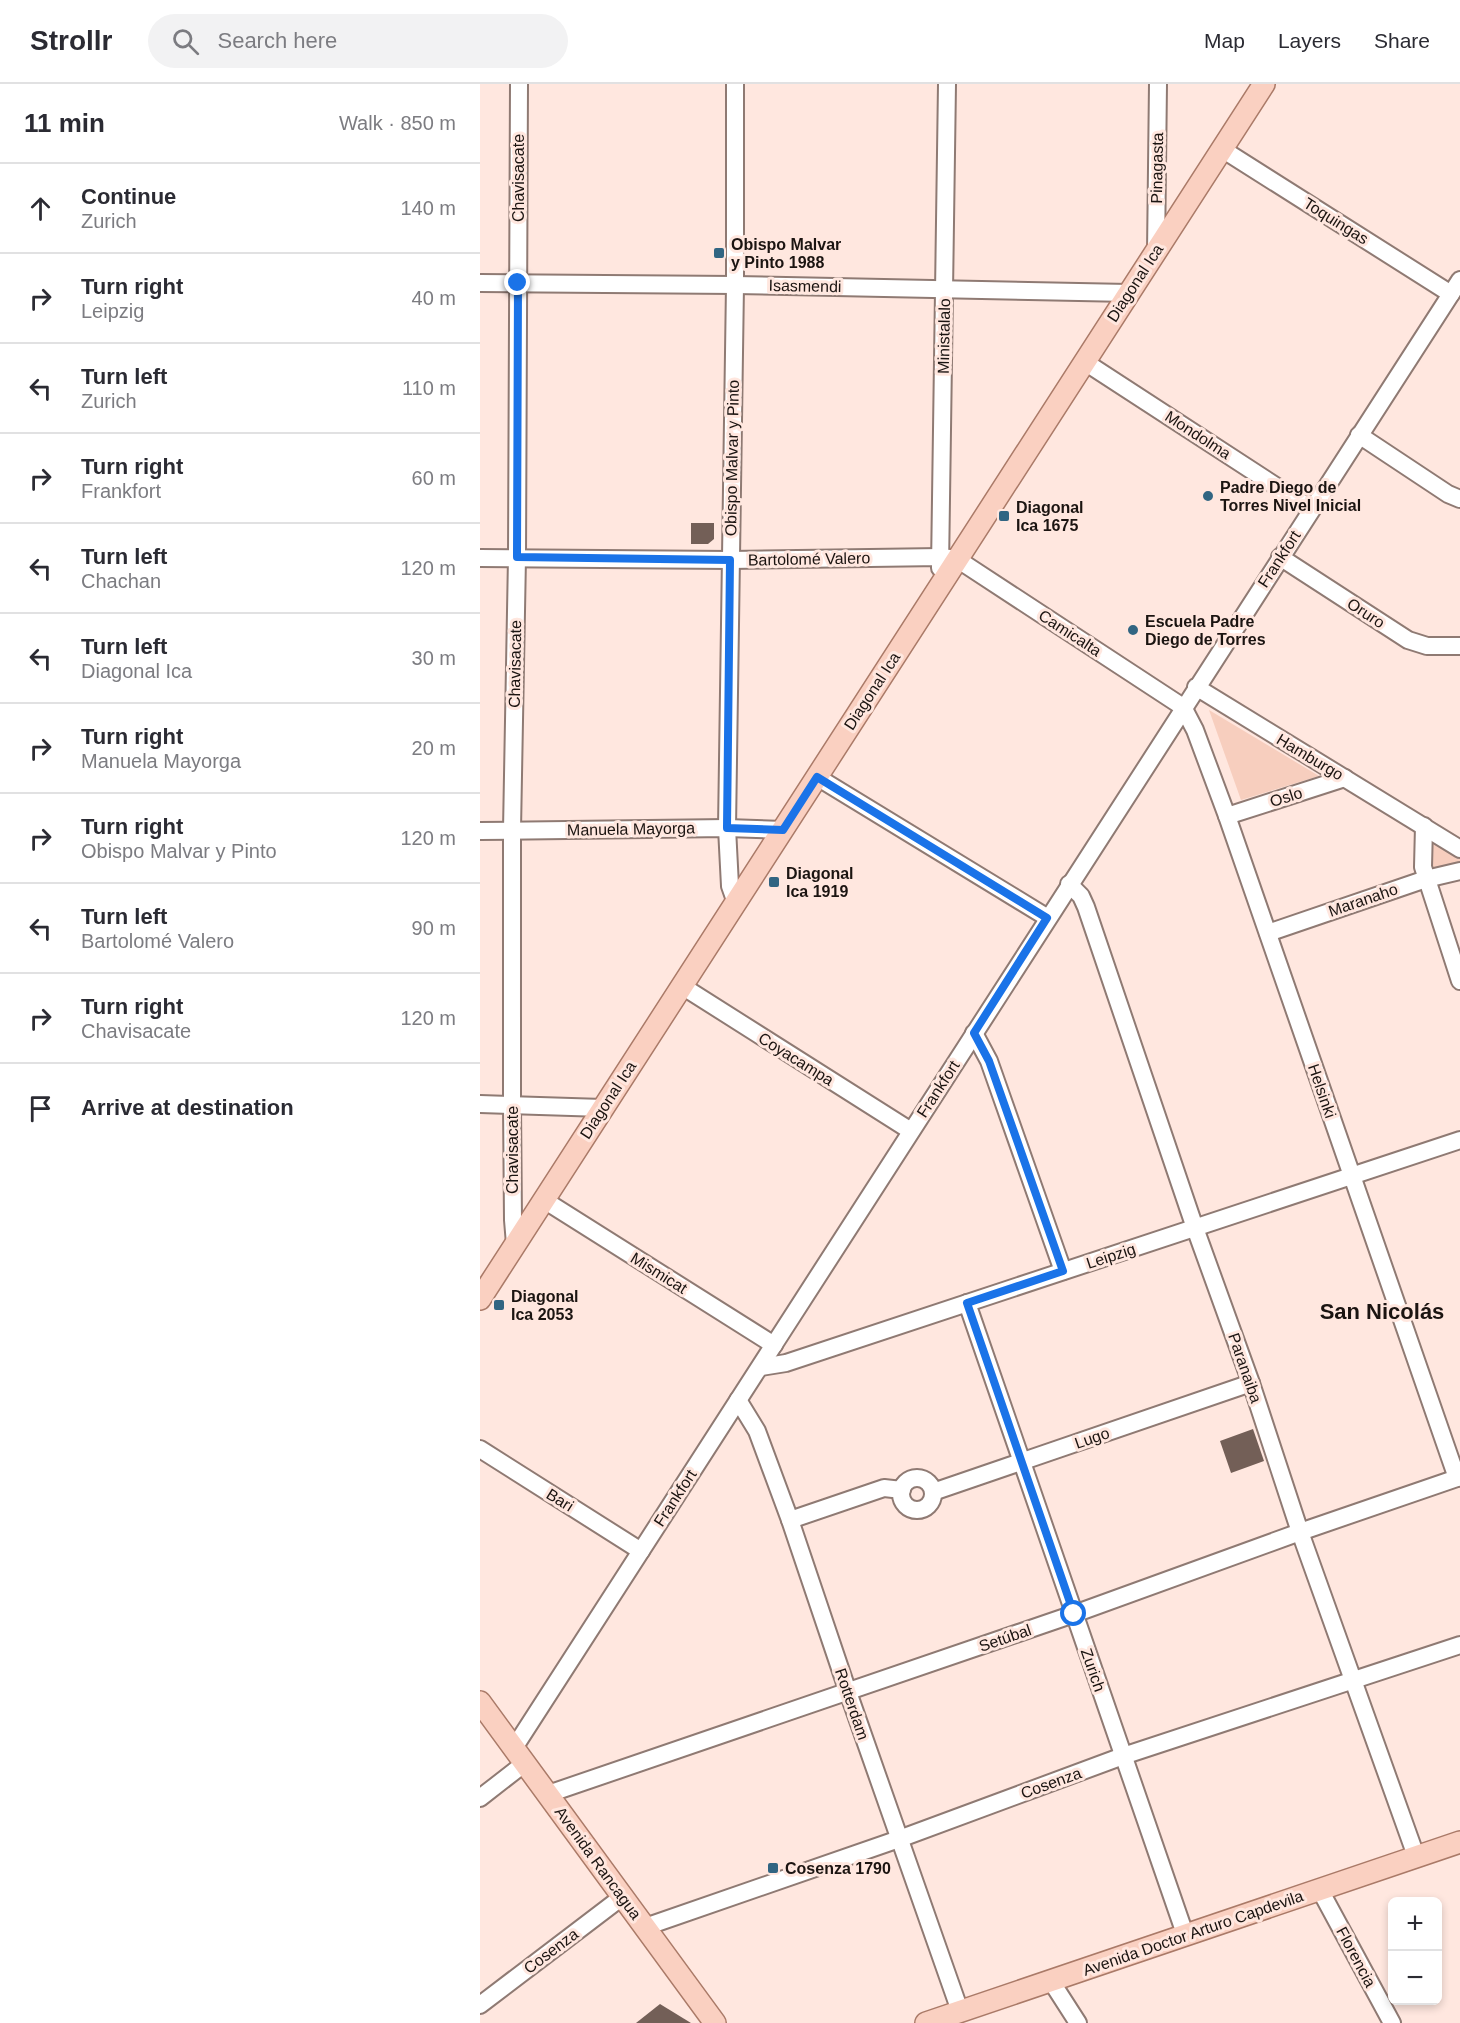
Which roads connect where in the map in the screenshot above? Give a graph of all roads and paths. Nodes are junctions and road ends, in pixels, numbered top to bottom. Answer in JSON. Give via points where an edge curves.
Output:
{"nodes":[{"id":1,"x":519,"y":84,"type":"edge"},
{"id":2,"x":735,"y":84,"type":"edge"},
{"id":3,"x":947,"y":84,"type":"edge"},
{"id":4,"x":1158,"y":84,"type":"edge"},
{"id":5,"x":1264,"y":84,"type":"edge"},
{"id":6,"x":1222,"y":148,"type":"junction"},
{"id":7,"x":1156,"y":252,"type":"junction"},
{"id":8,"x":480,"y":283,"type":"edge"},
{"id":9,"x":518,"y":283,"type":"junction"},
{"id":10,"x":735,"y":285,"type":"junction"},
{"id":11,"x":1455,"y":287,"type":"edge"},
{"id":12,"x":945,"y":288,"type":"junction"},
{"id":13,"x":1129,"y":293,"type":"junction"},
{"id":14,"x":1085,"y":362,"type":"junction"},
{"id":15,"x":1359,"y":435,"type":"junction"},
{"id":16,"x":1460,"y":499,"type":"edge"},
{"id":17,"x":1311,"y":509,"type":"junction"},
{"id":18,"x":517,"y":557,"type":"junction"},
{"id":19,"x":1280,"y":557,"type":"junction"},
{"id":20,"x":480,"y":558,"type":"edge"},
{"id":21,"x":949,"y":558,"type":"junction"},
{"id":22,"x":730,"y":560,"type":"junction"},
{"id":23,"x":1460,"y":646,"type":"edge"},
{"id":24,"x":1196,"y":687,"type":"junction"},
{"id":25,"x":1183,"y":707,"type":"junction"},
{"id":26,"x":817,"y":777,"type":"junction"},
{"id":27,"x":1345,"y":778,"type":"junction"},
{"id":28,"x":1227,"y":816,"type":"junction"},
{"id":29,"x":1424,"y":826,"type":"junction"},
{"id":30,"x":727,"y":828,"type":"junction"},
{"id":31,"x":512,"y":830,"type":"junction"},
{"id":32,"x":783,"y":830,"type":"junction"},
{"id":33,"x":480,"y":831,"type":"edge"},
{"id":34,"x":1460,"y":849,"type":"edge"},
{"id":35,"x":1460,"y":871,"type":"edge"},
{"id":36,"x":1426,"y":879,"type":"junction"},
{"id":37,"x":1069,"y":884,"type":"junction"},
{"id":38,"x":736,"y":903,"type":"junction"},
{"id":39,"x":1047,"y":918,"type":"junction"},
{"id":40,"x":1268,"y":933,"type":"junction"},
{"id":41,"x":1460,"y":981,"type":"edge"},
{"id":42,"x":682,"y":986,"type":"junction"},
{"id":43,"x":974,"y":1033,"type":"junction"},
{"id":44,"x":480,"y":1104,"type":"edge"},
{"id":45,"x":512,"y":1105,"type":"junction"},
{"id":46,"x":603,"y":1108,"type":"junction"},
{"id":47,"x":911,"y":1131,"type":"junction"},
{"id":48,"x":1460,"y":1140,"type":"edge"},
{"id":49,"x":1352,"y":1176,"type":"junction"},
{"id":50,"x":544,"y":1200,"type":"junction"},
{"id":51,"x":1196,"y":1228,"type":"junction"},
{"id":52,"x":515,"y":1244,"type":"junction"},
{"id":53,"x":1063,"y":1271,"type":"junction"},
{"id":54,"x":480,"y":1299,"type":"edge"},
{"id":55,"x":967,"y":1303,"type":"junction"},
{"id":56,"x":774,"y":1345,"type":"junction"},
{"id":57,"x":760,"y":1367,"type":"junction"},
{"id":58,"x":1251,"y":1383,"type":"junction"},
{"id":59,"x":738,"y":1400,"type":"junction"},
{"id":60,"x":480,"y":1449,"type":"edge"},
{"id":61,"x":1022,"y":1462,"type":"junction"},
{"id":62,"x":1458,"y":1477,"type":"edge"},
{"id":63,"x":902,"y":1490,"type":"junction"},
{"id":64,"x":933,"y":1492,"type":"junction"},
{"id":65,"x":790,"y":1520,"type":"junction"},
{"id":66,"x":1300,"y":1532,"type":"junction"},
{"id":67,"x":641,"y":1551,"type":"junction"},
{"id":68,"x":1074,"y":1614,"type":"junction"},
{"id":69,"x":1460,"y":1646,"type":"edge"},
{"id":70,"x":1354,"y":1680,"type":"junction"},
{"id":71,"x":848,"y":1692,"type":"junction"},
{"id":72,"x":480,"y":1702,"type":"edge"},
{"id":73,"x":520,"y":1756,"type":"junction"},
{"id":74,"x":1123,"y":1756,"type":"junction"},
{"id":75,"x":548,"y":1794,"type":"junction"},
{"id":76,"x":480,"y":1797,"type":"edge"},
{"id":77,"x":899,"y":1839,"type":"junction"},
{"id":78,"x":1460,"y":1842,"type":"edge"},
{"id":79,"x":1416,"y":1856,"type":"junction"},
{"id":80,"x":1320,"y":1890,"type":"junction"},
{"id":81,"x":622,"y":1897,"type":"junction"},
{"id":82,"x":645,"y":1927,"type":"junction"},
{"id":83,"x":1185,"y":1934,"type":"junction"},
{"id":84,"x":1051,"y":1981,"type":"junction"},
{"id":85,"x":480,"y":2005,"type":"edge"},
{"id":86,"x":960,"y":2011,"type":"junction"},
{"id":87,"x":715,"y":2023,"type":"edge"},
{"id":88,"x":926,"y":2023,"type":"edge"},
{"id":89,"x":1078,"y":2023,"type":"edge"},
{"id":90,"x":1392,"y":2023,"type":"edge"}],
"edges":[{"from":1,"to":9,"type":"street","name":"Chavisacate"},
{"from":2,"to":10,"type":"street","name":"Obispo Malvar y Pinto"},
{"from":3,"to":12,"type":"street","name":"Ministalalo"},
{"from":4,"to":7,"type":"street","name":"Pinagasta"},
{"from":5,"to":6,"type":"main road","name":"Diagonal Ica"},
{"from":6,"to":7,"type":"main road","name":"Diagonal Ica"},
{"from":6,"to":11,"type":"street","name":"Toquingas"},
{"from":7,"to":13,"type":"main road","name":"Diagonal Ica"},
{"from":8,"to":9,"type":"street","name":"Isasmendi"},
{"from":9,"to":10,"type":"street","name":"Isasmendi"},
{"from":9,"to":18,"type":"street","name":"Chavisacate"},
{"from":10,"to":12,"type":"street","name":"Isasmendi"},
{"from":10,"to":22,"type":"street","name":"Obispo Malvar y Pinto"},
{"from":11,"to":15,"type":"street","name":"Frankfort"},
{"from":12,"to":13,"type":"street","name":"Isasmendi"},
{"from":12,"to":21,"type":"street","name":"Ministalalo"},
{"from":13,"to":14,"type":"main road","name":"Diagonal Ica"},
{"from":14,"to":17,"type":"street","name":"Mondolma"},
{"from":14,"to":21,"type":"main road","name":"Diagonal Ica"},
{"from":15,"to":16,"type":"street"},
{"from":15,"to":17,"type":"street","name":"Frankfort"},
{"from":17,"to":19,"type":"street","name":"Frankfort"},
{"from":18,"to":20,"type":"street","name":"Bartolomé Valero"},
{"from":18,"to":22,"type":"street","name":"Bartolomé Valero"},
{"from":18,"to":31,"type":"street","name":"Chavisacate"},
{"from":19,"to":23,"type":"street","name":"Oruro","via":[[1408,640],[1427,646]]},
{"from":19,"to":24,"type":"street","name":"Frankfort"},
{"from":21,"to":22,"type":"street","name":"Bartolomé Valero"},
{"from":21,"to":25,"type":"street","name":"Camicalta"},
{"from":21,"to":26,"type":"main road","name":"Diagonal Ica","via":[[939,587]]},
{"from":22,"to":30,"type":"street","name":"Obispo Malvar y Pinto"},
{"from":24,"to":25,"type":"street","name":"Frankfort"},
{"from":24,"to":27,"type":"street","name":"Hamburgo"},
{"from":25,"to":28,"type":"street","name":"Helsinki"},
{"from":25,"to":37,"type":"street","name":"Frankfort"},
{"from":26,"to":32,"type":"main road","name":"Diagonal Ica"},
{"from":26,"to":39,"type":"street"},
{"from":27,"to":28,"type":"street","name":"Oslo"},
{"from":27,"to":29,"type":"street","name":"Hamburgo"},
{"from":28,"to":40,"type":"street","name":"Helsinki"},
{"from":29,"to":34,"type":"street","name":"Hamburgo"},
{"from":29,"to":36,"type":"street"},
{"from":30,"to":31,"type":"street","name":"Manuela Mayorga"},
{"from":30,"to":32,"type":"street","name":"Manuela Mayorga"},
{"from":30,"to":38,"type":"street","name":"Obispo Malvar y Pinto","via":[[730,886]]},
{"from":31,"to":33,"type":"street","name":"Manuela Mayorga"},
{"from":31,"to":45,"type":"street","name":"Chavisacate"},
{"from":32,"to":38,"type":"main road","name":"Diagonal Ica"},
{"from":35,"to":36,"type":"street","name":"Maranaho"},
{"from":36,"to":40,"type":"street","name":"Maranaho"},
{"from":36,"to":41,"type":"street"},
{"from":37,"to":39,"type":"street","name":"Frankfort"},
{"from":37,"to":51,"type":"street","name":"Paranaiba","via":[[1086,907]]},
{"from":38,"to":42,"type":"main road","name":"Diagonal Ica"},
{"from":39,"to":43,"type":"street","name":"Frankfort"},
{"from":40,"to":49,"type":"street","name":"Helsinki"},
{"from":42,"to":46,"type":"main road","name":"Diagonal Ica"},
{"from":42,"to":47,"type":"street","name":"Coyacampa"},
{"from":43,"to":47,"type":"street","name":"Frankfort"},
{"from":43,"to":53,"type":"street","via":[[989,1061]]},
{"from":44,"to":45,"type":"street"},
{"from":45,"to":46,"type":"street"},
{"from":45,"to":52,"type":"street","name":"Chavisacate"},
{"from":46,"to":50,"type":"main road","name":"Diagonal Ica"},
{"from":47,"to":56,"type":"street","name":"Frankfort"},
{"from":48,"to":49,"type":"street","name":"Leipzig"},
{"from":49,"to":51,"type":"street","name":"Leipzig"},
{"from":49,"to":62,"type":"street","name":"Helsinki"},
{"from":50,"to":52,"type":"main road","name":"Diagonal Ica"},
{"from":50,"to":56,"type":"street","name":"Mismicat"},
{"from":51,"to":53,"type":"street","name":"Leipzig"},
{"from":51,"to":58,"type":"street","name":"Paranaiba"},
{"from":52,"to":54,"type":"main road","name":"Diagonal Ica"},
{"from":53,"to":55,"type":"street","name":"Leipzig"},
{"from":55,"to":57,"type":"street","name":"Leipzig","via":[[786,1363]]},
{"from":55,"to":61,"type":"street","name":"Zurich"},
{"from":56,"to":57,"type":"street","name":"Frankfort"},
{"from":57,"to":59,"type":"street","name":"Frankfort"},
{"from":58,"to":61,"type":"street","name":"Lugo"},
{"from":58,"to":66,"type":"street","name":"Paranaiba"},
{"from":59,"to":65,"type":"street","name":"Rotterdam","via":[[758,1431]]},
{"from":59,"to":67,"type":"street","name":"Frankfort"},
{"from":60,"to":67,"type":"street","name":"Bari"},
{"from":61,"to":64,"type":"street","name":"Lugo"},
{"from":61,"to":68,"type":"street","name":"Zurich"},
{"from":62,"to":66,"type":"street","name":"Setúbal"},
{"from":63,"to":64,"type":"street","via":[[908,1481],[918,1478],[928,1483]]},
{"from":63,"to":64,"type":"street","name":"Lugo","via":[[904,1504],[918,1510],[928,1506]]},
{"from":63,"to":65,"type":"street","via":[[884,1488]]},
{"from":65,"to":71,"type":"street","name":"Rotterdam"},
{"from":66,"to":68,"type":"street","name":"Setúbal"},
{"from":66,"to":70,"type":"street","name":"Paranaiba"},
{"from":67,"to":73,"type":"street","name":"Frankfort"},
{"from":68,"to":71,"type":"street","name":"Setúbal"},
{"from":68,"to":74,"type":"street","name":"Zurich"},
{"from":69,"to":70,"type":"street","name":"Cosenza"},
{"from":70,"to":74,"type":"street","name":"Cosenza"},
{"from":70,"to":79,"type":"street","name":"Paranaiba"},
{"from":71,"to":75,"type":"street","name":"Setúbal"},
{"from":71,"to":77,"type":"street","name":"Rotterdam"},
{"from":72,"to":73,"type":"main road","name":"Avenida Rancagua"},
{"from":73,"to":75,"type":"main road","name":"Avenida Rancagua"},
{"from":73,"to":76,"type":"street"},
{"from":74,"to":77,"type":"street","name":"Cosenza"},
{"from":74,"to":83,"type":"street","name":"Zurich"},
{"from":75,"to":81,"type":"main road","name":"Avenida Rancagua"},
{"from":77,"to":82,"type":"street","name":"Cosenza"},
{"from":77,"to":86,"type":"street","name":"Rotterdam"},
{"from":78,"to":79,"type":"main road","name":"Avenida Doctor Arturo Capdevila"},
{"from":79,"to":80,"type":"main road","name":"Avenida Doctor Arturo Capdevila"},
{"from":80,"to":83,"type":"main road","name":"Avenida Doctor Arturo Capdevila"},
{"from":80,"to":90,"type":"street","name":"Florencia"},
{"from":81,"to":82,"type":"main road","name":"Avenida Rancagua"},
{"from":81,"to":85,"type":"street","name":"Cosenza"},
{"from":82,"to":87,"type":"main road","name":"Avenida Rancagua"},
{"from":83,"to":84,"type":"main road","name":"Avenida Doctor Arturo Capdevila"},
{"from":84,"to":86,"type":"main road","name":"Avenida Doctor Arturo Capdevila"},
{"from":84,"to":89,"type":"street"},
{"from":86,"to":88,"type":"main road","name":"Avenida Doctor Arturo Capdevila"}]}
